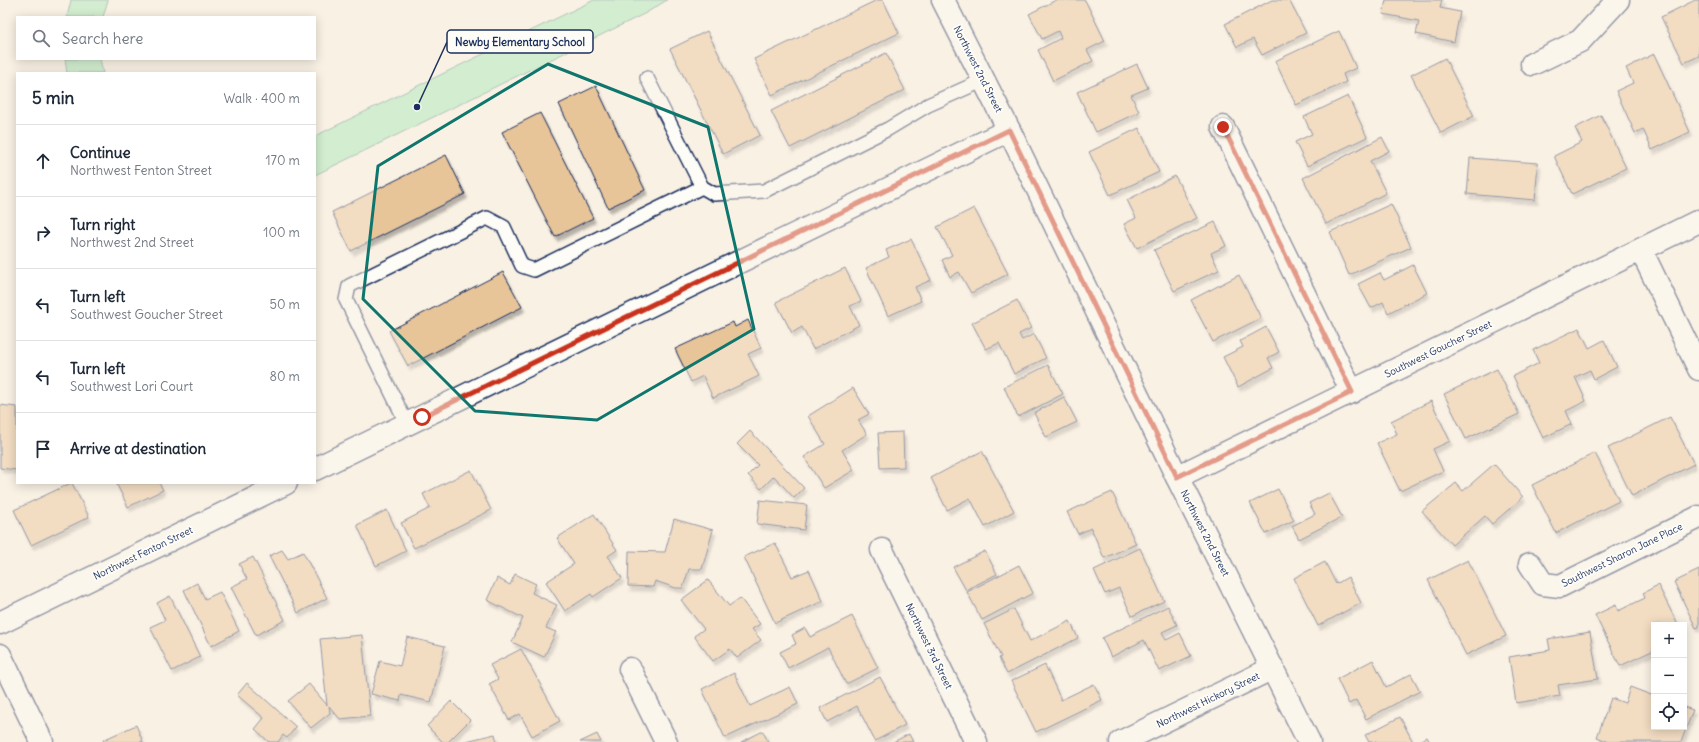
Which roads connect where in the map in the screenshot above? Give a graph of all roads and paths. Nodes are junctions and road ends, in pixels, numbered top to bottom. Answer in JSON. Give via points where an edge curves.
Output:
{"nodes":[{"id":1,"x":943,"y":0,"type":"edge"},
{"id":2,"x":1618,"y":0,"type":"edge"},
{"id":3,"x":1532,"y":64,"type":"dead end"},
{"id":4,"x":647,"y":78,"type":"dead end"},
{"id":5,"x":984,"y":80,"type":"junction"},
{"id":6,"x":1223,"y":127,"type":"dead end"},
{"id":7,"x":1009,"y":130,"type":"junction"},
{"id":8,"x":702,"y":187,"type":"junction"},
{"id":9,"x":1699,"y":221,"type":"edge"},
{"id":10,"x":1641,"y":250,"type":"junction"},
{"id":11,"x":1699,"y":369,"type":"edge"},
{"id":12,"x":1352,"y":392,"type":"junction"},
{"id":13,"x":407,"y":424,"type":"junction"},
{"id":14,"x":316,"y":469,"type":"edge"},
{"id":15,"x":1177,"y":477,"type":"junction"},
{"id":16,"x":283,"y":484,"type":"edge"},
{"id":17,"x":1699,"y":517,"type":"edge"},
{"id":18,"x":882,"y":550,"type":"dead end"},
{"id":19,"x":1530,"y":564,"type":"dead end"},
{"id":20,"x":0,"y":623,"type":"edge"},
{"id":21,"x":0,"y":656,"type":"edge"},
{"id":22,"x":1273,"y":668,"type":"junction"},
{"id":23,"x":630,"y":669,"type":"dead end"},
{"id":24,"x":42,"y":742,"type":"edge"},
{"id":25,"x":666,"y":742,"type":"edge"},
{"id":26,"x":976,"y":742,"type":"edge"},
{"id":27,"x":1121,"y":742,"type":"edge"},
{"id":28,"x":1309,"y":742,"type":"edge"}],
"edges":[{"from":1,"to":5,"type":"street","name":"Northwest 2nd Street"},
{"from":2,"to":3,"type":"street","via":[[1580,41]]},
{"from":4,"to":8,"type":"lane"},
{"from":5,"to":7,"type":"street","name":"Northwest 2nd Street"},
{"from":5,"to":8,"type":"lane","via":[[928,105],[888,129],[764,191],[714,194]]},
{"from":6,"to":12,"type":"street"},
{"from":7,"to":13,"type":"street"},
{"from":7,"to":15,"type":"street","name":"Northwest 2nd Street"},
{"from":8,"to":13,"type":"lane","via":[[534,270],[522,266],[504,227],[487,218],[349,286],[346,300]]},
{"from":9,"to":10,"type":"street","name":"Southwest Goucher Street"},
{"from":10,"to":11,"type":"street"},
{"from":10,"to":12,"type":"street","name":"Southwest Goucher Street"},
{"from":12,"to":15,"type":"street","name":"Southwest Goucher Street"},
{"from":13,"to":14,"type":"street"},
{"from":15,"to":22,"type":"street","name":"Northwest 2nd Street"},
{"from":16,"to":20,"type":"street","name":"Northwest Fenton Street"},
{"from":17,"to":19,"type":"street","name":"Southwest Sharon Jane Place","via":[[1560,586],[1543,584]]},
{"from":18,"to":26,"type":"street","name":"Northwest 3rd Street"},
{"from":21,"to":24,"type":"street"},
{"from":22,"to":27,"type":"street","name":"Northwest Hickory Street"},
{"from":22,"to":28,"type":"street","name":"Northwest 2nd Street"},
{"from":23,"to":25,"type":"street"}]}
